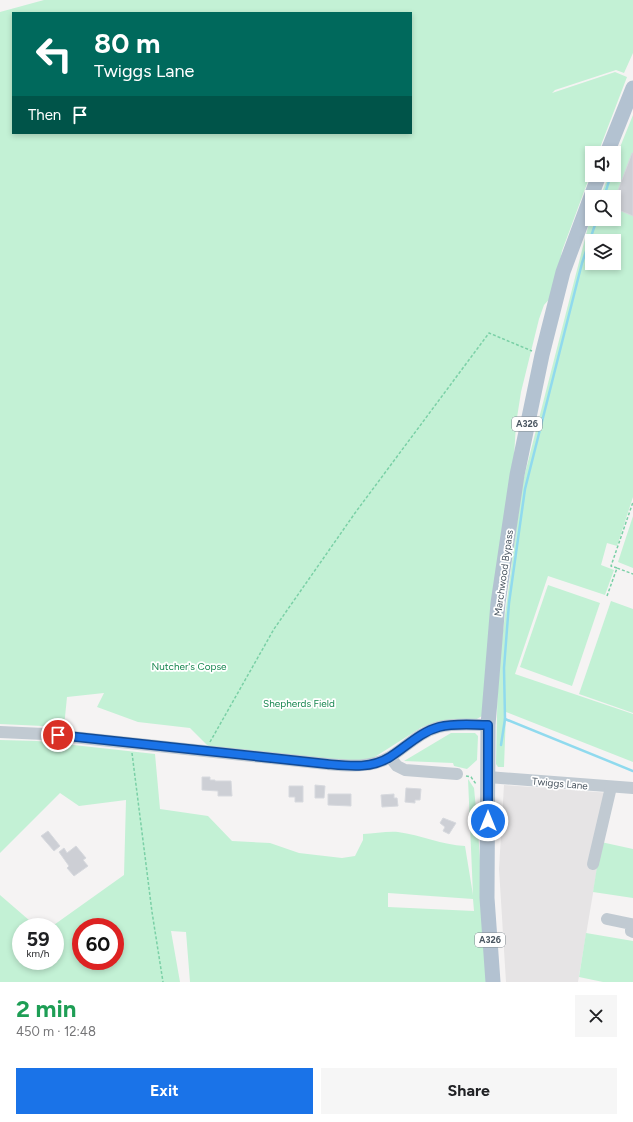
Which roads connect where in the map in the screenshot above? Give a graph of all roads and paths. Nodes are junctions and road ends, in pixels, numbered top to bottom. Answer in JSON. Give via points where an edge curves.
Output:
{"nodes":[{"id":1,"x":633,"y":88,"type":"edge"},
{"id":2,"x":610,"y":146,"type":"edge"},
{"id":3,"x":596,"y":182,"type":"edge"},
{"id":4,"x":542,"y":355,"type":"junction"},
{"id":5,"x":633,"y":502,"type":"edge"},
{"id":6,"x":617,"y":568,"type":"junction"},
{"id":7,"x":633,"y":574,"type":"edge"},
{"id":8,"x":607,"y":596,"type":"dead end"},
{"id":9,"x":488,"y":725,"type":"junction"},
{"id":10,"x":0,"y":732,"type":"edge"},
{"id":11,"x":131,"y":743,"type":"junction"},
{"id":12,"x":207,"y":751,"type":"junction"},
{"id":13,"x":390,"y":757,"type":"junction"},
{"id":14,"x":457,"y":774,"type":"dead end"},
{"id":15,"x":488,"y":777,"type":"junction"},
{"id":16,"x":611,"y":787,"type":"junction"},
{"id":17,"x":633,"y":788,"type":"edge"},
{"id":18,"x":593,"y":864,"type":"dead end"},
{"id":19,"x":607,"y":919,"type":"dead end"},
{"id":20,"x":633,"y":932,"type":"edge"},
{"id":21,"x":163,"y":982,"type":"edge"},
{"id":22,"x":493,"y":982,"type":"edge"}],
"edges":[{"from":1,"to":2,"type":"main road"},
{"from":3,"to":4,"type":"main road","name":"Marchwood Bypass","number":"A326","via":[[563,272]]},
{"from":4,"to":9,"type":"main road","name":"Marchwood Bypass","number":"A326","via":[[517,475],[498,603]]},
{"from":4,"to":12,"type":"path","via":[[488,333],[355,513],[274,629]]},
{"from":5,"to":6,"type":"path","via":[[611,566]]},
{"from":6,"to":7,"type":"path"},
{"from":6,"to":8,"type":"path"},
{"from":9,"to":13,"type":"street","via":[[438,727],[424,733]]},
{"from":9,"to":15,"type":"main road","name":"Marchwood Bypass","number":"A326"},
{"from":10,"to":11,"type":"street"},
{"from":11,"to":12,"type":"street"},
{"from":11,"to":21,"type":"path"},
{"from":12,"to":13,"type":"street","via":[[359,766]]},
{"from":13,"to":14,"type":"street","via":[[397,766],[405,770]]},
{"from":15,"to":16,"type":"street","name":"Twiggs Lane"},
{"from":15,"to":22,"type":"main road","name":"Marchwood Bypass","number":"A326","via":[[487,898]]},
{"from":16,"to":17,"type":"street","name":"Twiggs Lane"},
{"from":16,"to":18,"type":"street"},
{"from":19,"to":20,"type":"street","via":[[631,924]]}]}
